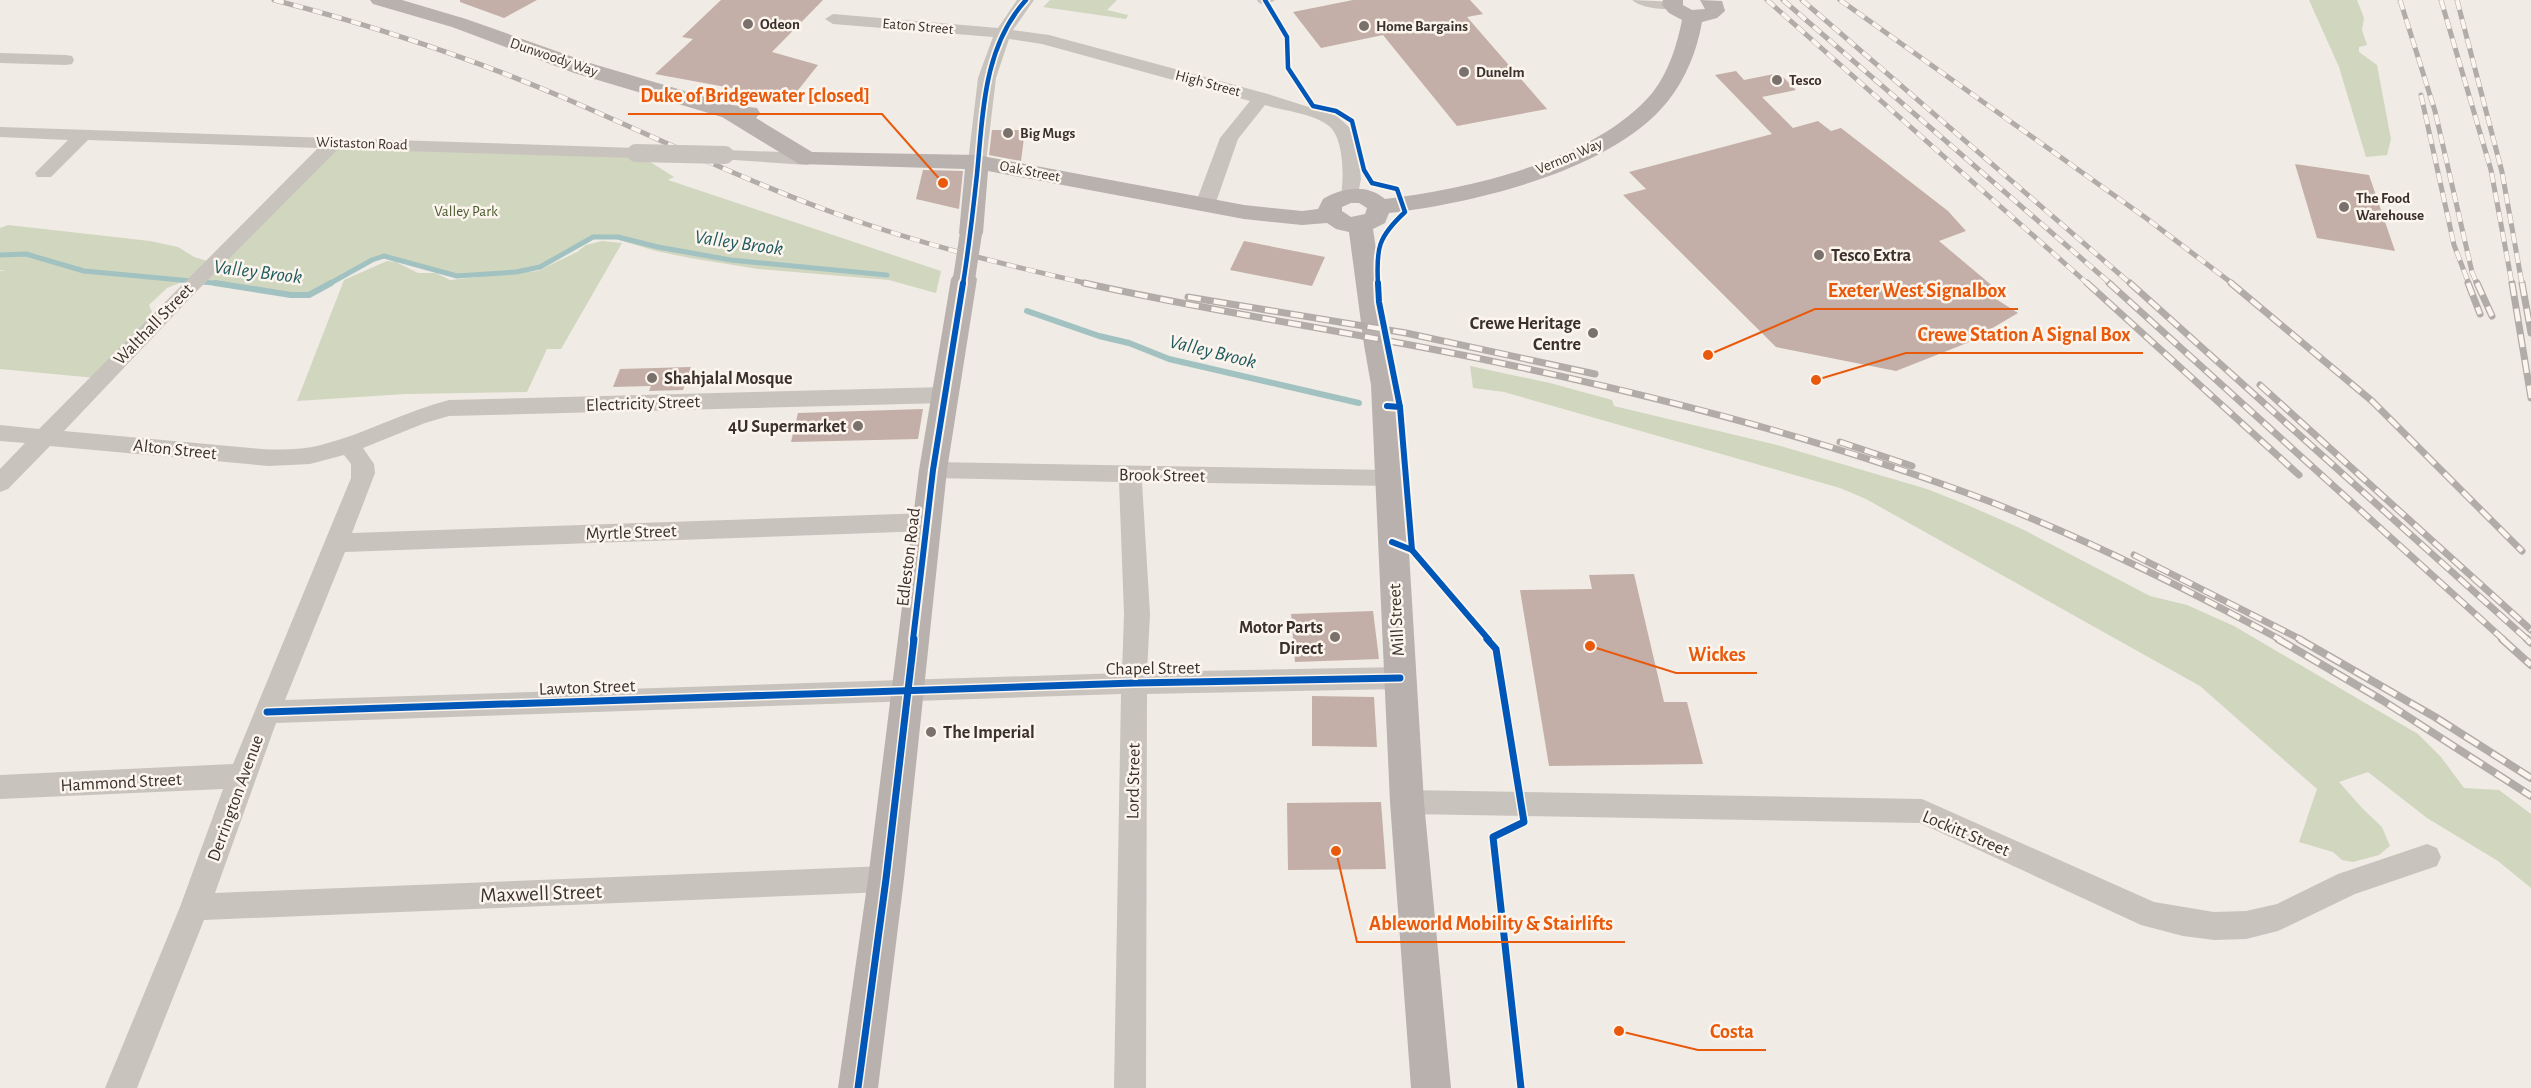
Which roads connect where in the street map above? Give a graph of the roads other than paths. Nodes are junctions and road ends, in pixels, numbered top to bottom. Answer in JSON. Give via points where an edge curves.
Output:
{"nodes":[{"id":1,"x":380,"y":0,"type":"edge"},
{"id":2,"x":1640,"y":0,"type":"edge"},
{"id":3,"x":1710,"y":0,"type":"edge"},
{"id":4,"x":1024,"y":2,"type":"edge"},
{"id":5,"x":1672,"y":2,"type":"edge"},
{"id":6,"x":1693,"y":16,"type":"junction"},
{"id":7,"x":833,"y":19,"type":"dead end"},
{"id":8,"x":1003,"y":33,"type":"junction"},
{"id":9,"x":0,"y":58,"type":"edge"},
{"id":10,"x":66,"y":60,"type":"dead end"},
{"id":11,"x":1262,"y":98,"type":"junction"},
{"id":12,"x":729,"y":112,"type":"junction"},
{"id":13,"x":753,"y":125,"type":"junction"},
{"id":14,"x":0,"y":132,"type":"edge"},
{"id":15,"x":84,"y":134,"type":"junction"},
{"id":16,"x":334,"y":142,"type":"junction"},
{"id":17,"x":728,"y":155,"type":"junction"},
{"id":18,"x":807,"y":159,"type":"junction"},
{"id":19,"x":843,"y":160,"type":"junction"},
{"id":20,"x":977,"y":162,"type":"junction"},
{"id":21,"x":44,"y":173,"type":"dead end"},
{"id":22,"x":1350,"y":195,"type":"junction"},
{"id":23,"x":1205,"y":206,"type":"junction"},
{"id":24,"x":1379,"y":207,"type":"junction"},
{"id":25,"x":1332,"y":215,"type":"junction"},
{"id":26,"x":1360,"y":225,"type":"junction"},
{"id":27,"x":944,"y":395,"type":"junction"},
{"id":28,"x":0,"y":433,"type":"edge"},
{"id":29,"x":45,"y":436,"type":"junction"},
{"id":30,"x":348,"y":445,"type":"junction"},
{"id":31,"x":933,"y":470,"type":"junction"},
{"id":32,"x":1130,"y":474,"type":"junction"},
{"id":33,"x":1390,"y":478,"type":"junction"},
{"id":34,"x":0,"y":483,"type":"edge"},
{"id":35,"x":927,"y":522,"type":"junction"},
{"id":36,"x":336,"y":543,"type":"junction"},
{"id":37,"x":1400,"y":678,"type":"junction"},
{"id":38,"x":1134,"y":683,"type":"junction"},
{"id":39,"x":907,"y":691,"type":"junction"},
{"id":40,"x":267,"y":712,"type":"junction"},
{"id":41,"x":242,"y":776,"type":"junction"},
{"id":42,"x":0,"y":787,"type":"edge"},
{"id":43,"x":1407,"y":802,"type":"junction"},
{"id":44,"x":2427,"y":857,"type":"dead end"},
{"id":45,"x":886,"y":879,"type":"junction"},
{"id":46,"x":195,"y":908,"type":"junction"},
{"id":47,"x":121,"y":1088,"type":"edge"},
{"id":48,"x":858,"y":1088,"type":"edge"},
{"id":49,"x":1130,"y":1088,"type":"edge"},
{"id":50,"x":1431,"y":1088,"type":"edge"}],
"edges":[{"from":1,"to":12,"type":"main road","name":"Dunwoody Way","via":[[459,23],[582,68]]},
{"from":2,"to":5,"type":"street"},
{"from":3,"to":6,"type":"main road","via":[[1715,11]]},
{"from":4,"to":8,"type":"street","name":"Edleston Road"},
{"from":5,"to":6,"type":"main road","via":[[1677,11]]},
{"from":6,"to":24,"type":"main road","name":"Vernon Way","via":[[1686,49],[1666,88],[1633,124],[1605,142],[1480,189]]},
{"from":7,"to":8,"type":"street","name":"Eaton Street"},
{"from":8,"to":11,"type":"street","name":"High Street","via":[[1043,39]]},
{"from":8,"to":20,"type":"street","name":"Edleston Road","via":[[987,78]]},
{"from":9,"to":10,"type":"street"},
{"from":11,"to":22,"type":"street","name":"High Street","via":[[1317,113],[1337,123],[1353,175]]},
{"from":11,"to":23,"type":"street","via":[[1229,138]]},
{"from":12,"to":13,"type":"main road","name":"Dunwoody Way"},
{"from":12,"to":19,"type":"main road","name":"Dunwoody Way","via":[[745,112],[780,124]]},
{"from":13,"to":17,"type":"street","via":[[751,140]]},
{"from":13,"to":18,"type":"main road","name":"Dunwoody Way"},
{"from":14,"to":15,"type":"street","name":"Wistaston Road"},
{"from":15,"to":16,"type":"street","name":"Wistaston Road"},
{"from":15,"to":21,"type":"street"},
{"from":16,"to":17,"type":"street","name":"Wistaston Road","bridge":true},
{"from":16,"to":29,"type":"street","name":"Walthall Street"},
{"from":17,"to":18,"type":"street","name":"Oak Street"},
{"from":18,"to":19,"type":"main road","name":"Oak Street"},
{"from":19,"to":20,"type":"main road","name":"Oak Street"},
{"from":20,"to":23,"type":"main road","name":"Oak Street"},
{"from":20,"to":27,"type":"main road","name":"Edleston Road","bridge":true,"via":[[971,233]]},
{"from":22,"to":24,"type":"main road","via":[[1368,198]]},
{"from":22,"to":25,"type":"main road","via":[[1331,204]]},
{"from":23,"to":25,"type":"main road","name":"Oak Street","via":[[1302,218]]},
{"from":24,"to":26,"type":"main road","via":[[1376,218]]},
{"from":25,"to":26,"type":"main road","via":[[1344,223]]},
{"from":26,"to":33,"type":"main road","name":"Mill Street","via":[[1377,355],[1385,384]]},
{"from":27,"to":30,"type":"street","name":"Electricity Street","via":[[449,408],[420,414]]},
{"from":27,"to":31,"type":"main road","name":"Edleston Road"},
{"from":28,"to":29,"type":"street","name":"Alton Street"},
{"from":29,"to":30,"type":"street","name":"Alton Street","via":[[261,458],[297,458]]},
{"from":29,"to":34,"type":"street","name":"Walthall Street"},
{"from":30,"to":36,"type":"street","name":"Derrington Avenue","via":[[365,472]]},
{"from":31,"to":32,"type":"street","name":"Brook Street"},
{"from":31,"to":35,"type":"main road","name":"Edleston Road"},
{"from":32,"to":33,"type":"street","name":"Brook Street"},
{"from":32,"to":38,"type":"street","name":"Lord Street","via":[[1137,614]]},
{"from":33,"to":37,"type":"main road","name":"Mill Street"},
{"from":35,"to":36,"type":"street","name":"Myrtle Street"},
{"from":35,"to":39,"type":"main road","name":"Edleston Road"},
{"from":36,"to":40,"type":"street","name":"Derrington Avenue"},
{"from":37,"to":38,"type":"street","name":"Chapel Street"},
{"from":37,"to":43,"type":"main road","name":"Mill Street"},
{"from":38,"to":39,"type":"street","name":"Chapel Street"},
{"from":38,"to":49,"type":"street","name":"Lord Street"},
{"from":39,"to":40,"type":"street","name":"Lawton Street"},
{"from":39,"to":45,"type":"main road","name":"Edleston Road"},
{"from":40,"to":41,"type":"street","name":"Derrington Avenue"},
{"from":41,"to":42,"type":"street","name":"Hammond Street"},
{"from":41,"to":46,"type":"street","name":"Derrington Avenue"},
{"from":43,"to":44,"type":"street","name":"Lockitt Street","via":[[1922,811],[2151,915],[2222,927],[2277,917],[2349,883]]},
{"from":43,"to":50,"type":"main road","name":"Mill Street"},
{"from":45,"to":46,"type":"street","name":"Maxwell Street"},
{"from":45,"to":48,"type":"main road","name":"Edleston Road"},
{"from":46,"to":47,"type":"street","name":"Derrington Avenue"}]}
